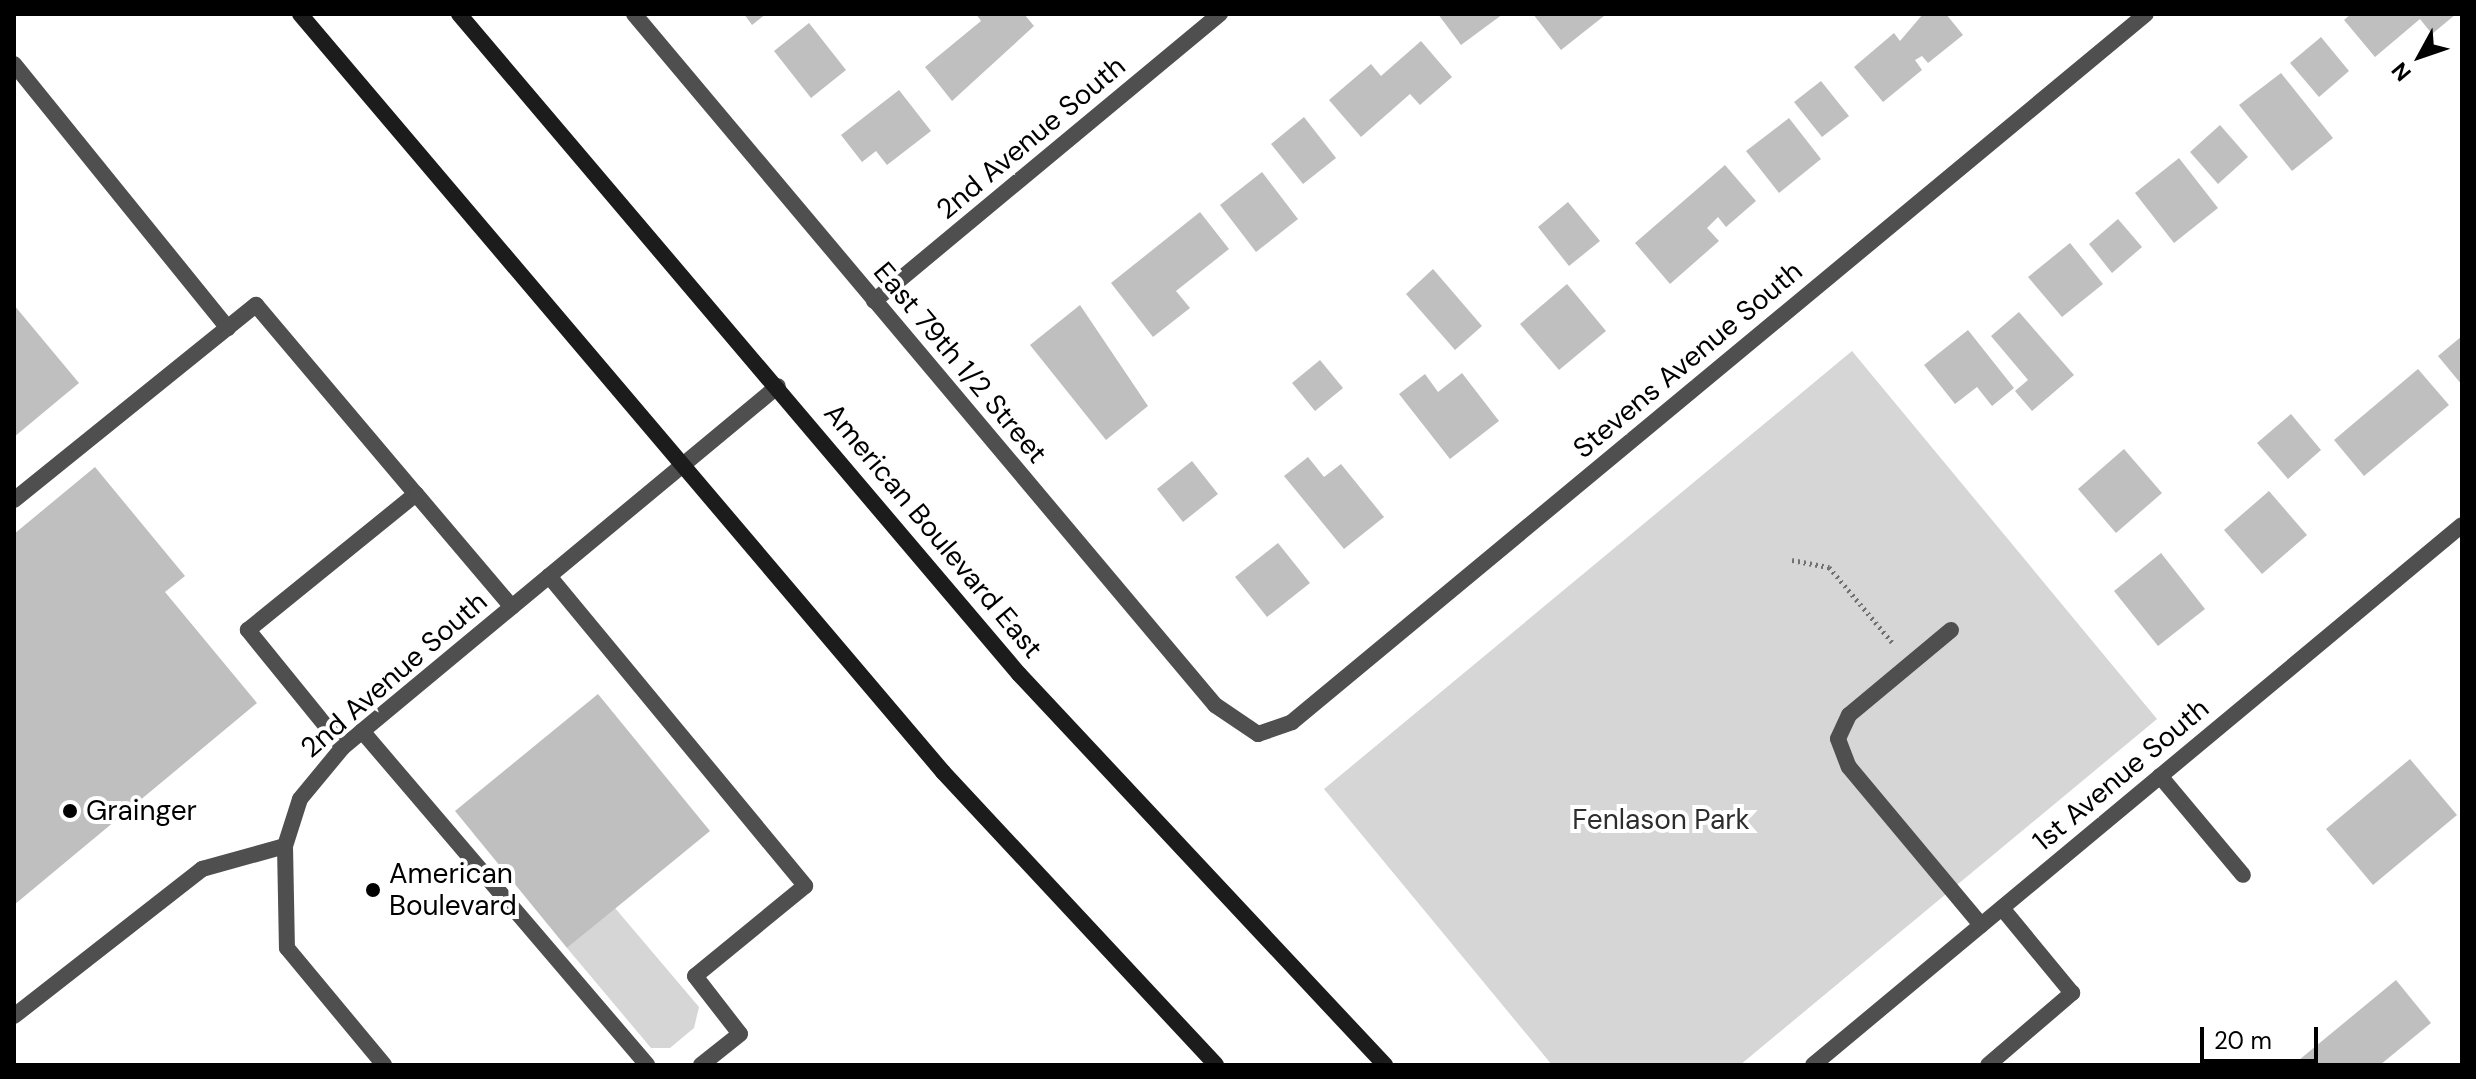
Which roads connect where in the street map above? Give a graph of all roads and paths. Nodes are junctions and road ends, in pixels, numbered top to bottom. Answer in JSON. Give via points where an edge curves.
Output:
{"nodes":[{"id":1,"x":300,"y":14,"type":"edge"},
{"id":2,"x":459,"y":14,"type":"edge"},
{"id":3,"x":634,"y":14,"type":"edge"},
{"id":4,"x":1220,"y":14,"type":"edge"},
{"id":5,"x":2146,"y":14,"type":"edge"},
{"id":6,"x":14,"y":64,"type":"edge"},
{"id":7,"x":874,"y":301,"type":"junction"},
{"id":8,"x":228,"y":328,"type":"junction"},
{"id":9,"x":778,"y":386,"type":"junction"},
{"id":10,"x":681,"y":466,"type":"junction"},
{"id":11,"x":416,"y":494,"type":"junction"},
{"id":12,"x":14,"y":500,"type":"edge"},
{"id":13,"x":2462,"y":525,"type":"edge"},
{"id":14,"x":1792,"y":560,"type":"dead end"},
{"id":15,"x":549,"y":576,"type":"junction"},
{"id":16,"x":512,"y":607,"type":"junction"},
{"id":17,"x":1951,"y":630,"type":"dead end"},
{"id":18,"x":1892,"y":643,"type":"dead end"},
{"id":19,"x":362,"y":731,"type":"junction"},
{"id":20,"x":1258,"y":734,"type":"joint"},
{"id":21,"x":343,"y":747,"type":"junction"},
{"id":22,"x":2160,"y":776,"type":"junction"},
{"id":23,"x":285,"y":846,"type":"junction"},
{"id":24,"x":2243,"y":875,"type":"dead end"},
{"id":25,"x":2002,"y":908,"type":"junction"},
{"id":26,"x":1981,"y":925,"type":"junction"},
{"id":27,"x":14,"y":1016,"type":"edge"},
{"id":28,"x":384,"y":1065,"type":"edge"},
{"id":29,"x":647,"y":1065,"type":"edge"},
{"id":30,"x":701,"y":1065,"type":"edge"},
{"id":31,"x":1216,"y":1065,"type":"edge"},
{"id":32,"x":1385,"y":1065,"type":"edge"},
{"id":33,"x":1813,"y":1065,"type":"edge"},
{"id":34,"x":1988,"y":1065,"type":"edge"}],
"edges":[{"from":1,"to":10,"type":"main road"},
{"from":2,"to":9,"type":"main road","name":"American Boulevard East"},
{"from":3,"to":7,"type":"street","name":"East 79th 1/2 Street"},
{"from":4,"to":7,"type":"street","name":"2nd Avenue South"},
{"from":5,"to":20,"type":"street","name":"Stevens Avenue South","via":[[1292,722]]},
{"from":6,"to":8,"type":"street"},
{"from":7,"to":20,"type":"street","name":"East 79th 1/2 Street","via":[[1215,705]]},
{"from":8,"to":11,"type":"street","via":[[256,305]]},
{"from":8,"to":12,"type":"street"},
{"from":9,"to":10,"type":"street","name":"2nd Avenue South"},
{"from":9,"to":32,"type":"main road","name":"American Boulevard East","via":[[1019,674]]},
{"from":10,"to":15,"type":"street","name":"2nd Avenue South"},
{"from":10,"to":31,"type":"main road","via":[[943,772]]},
{"from":11,"to":16,"type":"street"},
{"from":11,"to":21,"type":"street","via":[[248,630]]},
{"from":13,"to":22,"type":"street","name":"1st Avenue South"},
{"from":14,"to":18,"type":"path","via":[[1829,567]]},
{"from":15,"to":16,"type":"street","name":"2nd Avenue South"},
{"from":15,"to":30,"type":"street","via":[[805,886],[695,976],[740,1034]]},
{"from":16,"to":19,"type":"street","name":"2nd Avenue South"},
{"from":17,"to":26,"type":"street","via":[[1849,715],[1838,739],[1849,767]]},
{"from":19,"to":21,"type":"street","name":"2nd Avenue South"},
{"from":19,"to":29,"type":"street"},
{"from":21,"to":23,"type":"street","name":"2nd Avenue South","via":[[300,799]]},
{"from":22,"to":24,"type":"street"},
{"from":22,"to":25,"type":"street","name":"1st Avenue South"},
{"from":23,"to":27,"type":"street","via":[[202,869]]},
{"from":23,"to":28,"type":"street","name":"2nd Avenue South","via":[[287,948]]},
{"from":25,"to":26,"type":"street","name":"1st Avenue South"},
{"from":25,"to":34,"type":"street","via":[[2072,993]]},
{"from":26,"to":33,"type":"street","name":"1st Avenue South"}]}
